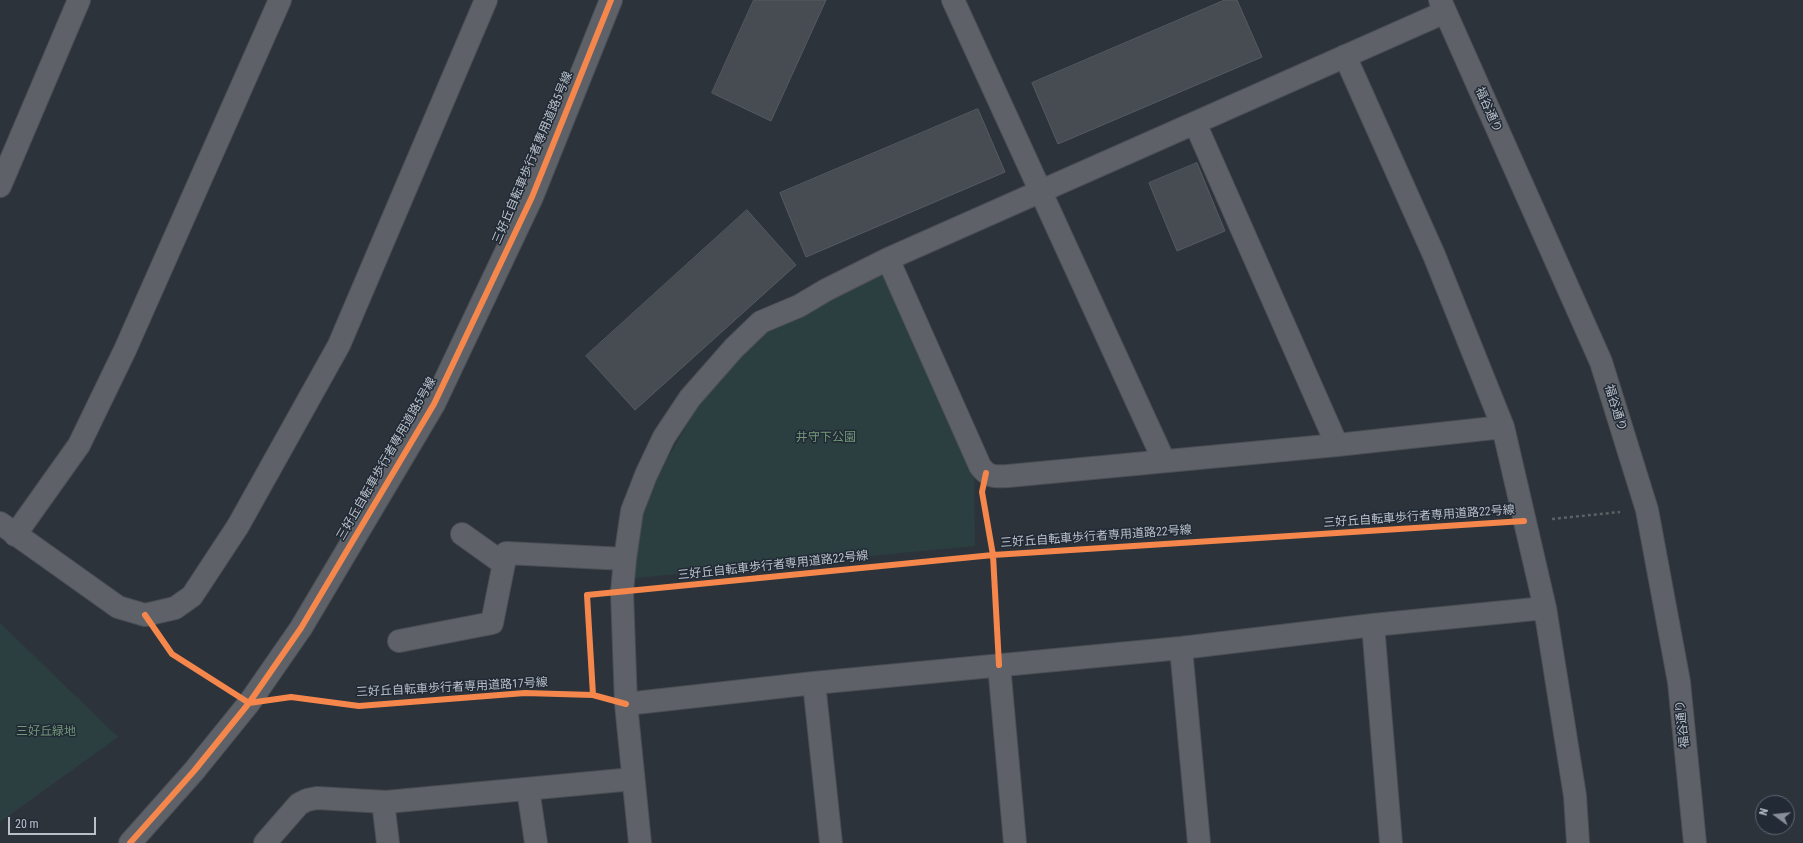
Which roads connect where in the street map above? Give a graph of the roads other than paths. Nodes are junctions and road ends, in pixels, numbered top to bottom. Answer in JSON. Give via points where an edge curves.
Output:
{"nodes":[{"id":1,"x":79,"y":0,"type":"edge"},
{"id":2,"x":280,"y":0,"type":"edge"},
{"id":3,"x":486,"y":0,"type":"edge"},
{"id":4,"x":610,"y":0,"type":"edge"},
{"id":5,"x":953,"y":0,"type":"edge"},
{"id":6,"x":1443,"y":6,"type":"edge"},
{"id":7,"x":1345,"y":56,"type":"junction"},
{"id":8,"x":1195,"y":123,"type":"junction"},
{"id":9,"x":0,"y":186,"type":"edge"},
{"id":10,"x":1042,"y":192,"type":"junction"},
{"id":11,"x":888,"y":259,"type":"junction"},
{"id":12,"x":1502,"y":427,"type":"junction"},
{"id":13,"x":1337,"y":445,"type":"junction"},
{"id":14,"x":1164,"y":461,"type":"junction"},
{"id":15,"x":8,"y":529,"type":"edge"},
{"id":16,"x":462,"y":534,"type":"dead end"},
{"id":17,"x":625,"y":559,"type":"junction"},
{"id":18,"x":504,"y":564,"type":"junction"},
{"id":19,"x":1545,"y":608,"type":"junction"},
{"id":20,"x":1373,"y":625,"type":"junction"},
{"id":21,"x":399,"y":641,"type":"dead end"},
{"id":22,"x":1181,"y":648,"type":"junction"},
{"id":23,"x":999,"y":665,"type":"junction"},
{"id":24,"x":814,"y":683,"type":"junction"},
{"id":25,"x":626,"y":704,"type":"junction"},
{"id":26,"x":633,"y":779,"type":"junction"},
{"id":27,"x":528,"y":789,"type":"junction"},
{"id":28,"x":383,"y":802,"type":"junction"},
{"id":29,"x":130,"y":843,"type":"edge"},
{"id":30,"x":265,"y":843,"type":"edge"},
{"id":31,"x":388,"y":843,"type":"edge"},
{"id":32,"x":536,"y":843,"type":"edge"},
{"id":33,"x":640,"y":843,"type":"edge"},
{"id":34,"x":831,"y":843,"type":"edge"},
{"id":35,"x":1015,"y":843,"type":"edge"},
{"id":36,"x":1199,"y":843,"type":"edge"},
{"id":37,"x":1391,"y":843,"type":"edge"},
{"id":38,"x":1578,"y":843,"type":"edge"},
{"id":39,"x":1695,"y":843,"type":"edge"}],
"edges":[{"from":1,"to":9,"type":"street"},
{"from":2,"to":15,"type":"street","via":[[125,350],[80,444]]},
{"from":3,"to":15,"type":"street","via":[[339,345],[238,526],[192,596],[175,608],[145,615],[118,607]]},
{"from":4,"to":29,"type":"street","name":"三好丘自転車歩行者専用道路5号線","via":[[532,197],[434,404],[301,628],[249,703],[194,771]]},
{"from":5,"to":10,"type":"street","via":[[1019,148]]},
{"from":6,"to":7,"type":"street"},
{"from":6,"to":39,"type":"street","name":"福谷通り","via":[[1601,362],[1647,510],[1679,682]]},
{"from":7,"to":8,"type":"street"},
{"from":7,"to":12,"type":"street","via":[[1434,256]]},
{"from":8,"to":10,"type":"street"},
{"from":8,"to":13,"type":"street"},
{"from":10,"to":11,"type":"street"},
{"from":10,"to":14,"type":"street"},
{"from":11,"to":14,"type":"street","via":[[980,466],[986,473],[1008,476]]},
{"from":11,"to":17,"type":"street","via":[[799,306],[761,322],[690,398],[664,437],[646,475],[632,511]]},
{"from":12,"to":13,"type":"street"},
{"from":12,"to":19,"type":"street"},
{"from":13,"to":14,"type":"street"},
{"from":16,"to":18,"type":"street"},
{"from":17,"to":18,"type":"street","via":[[506,553]]},
{"from":17,"to":25,"type":"street","via":[[622,592]]},
{"from":18,"to":21,"type":"street","via":[[492,624]]},
{"from":19,"to":20,"type":"street"},
{"from":19,"to":38,"type":"street","via":[[1575,796]]},
{"from":20,"to":22,"type":"street"},
{"from":20,"to":37,"type":"street"},
{"from":22,"to":23,"type":"street"},
{"from":22,"to":36,"type":"street"},
{"from":23,"to":24,"type":"street"},
{"from":23,"to":35,"type":"street"},
{"from":24,"to":25,"type":"street"},
{"from":24,"to":34,"type":"street"},
{"from":25,"to":26,"type":"street"},
{"from":26,"to":27,"type":"street"},
{"from":26,"to":33,"type":"street"},
{"from":27,"to":28,"type":"street"},
{"from":27,"to":32,"type":"street"},
{"from":28,"to":30,"type":"street","via":[[317,798],[307,800],[299,804]]},
{"from":28,"to":31,"type":"street"}]}
